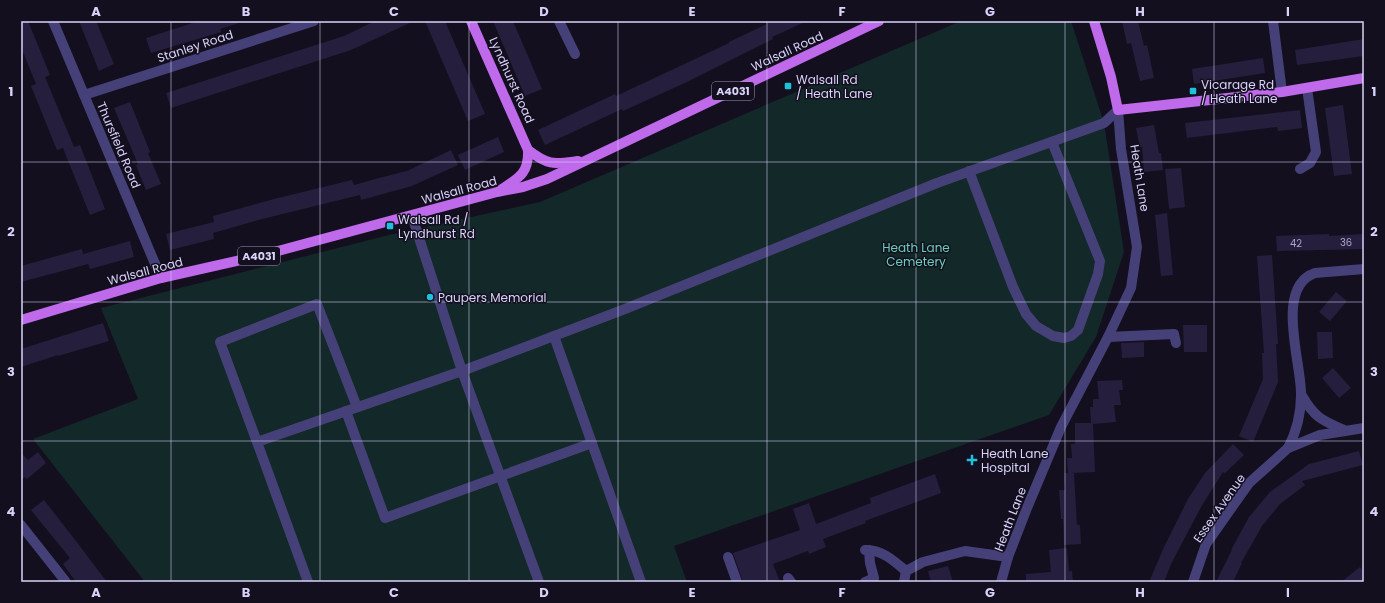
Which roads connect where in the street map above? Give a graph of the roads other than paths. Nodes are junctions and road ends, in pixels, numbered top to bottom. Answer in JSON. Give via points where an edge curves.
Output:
{"nodes":[{"id":1,"x":53,"y":21,"type":"edge"},
{"id":2,"x":314,"y":21,"type":"edge"},
{"id":3,"x":471,"y":21,"type":"edge"},
{"id":4,"x":559,"y":21,"type":"edge"},
{"id":5,"x":880,"y":21,"type":"edge"},
{"id":6,"x":1094,"y":21,"type":"edge"},
{"id":7,"x":1273,"y":21,"type":"edge"},
{"id":8,"x":575,"y":54,"type":"dead end"},
{"id":9,"x":1364,"y":78,"type":"edge"},
{"id":10,"x":1307,"y":88,"type":"junction"},
{"id":11,"x":1282,"y":92,"type":"junction"},
{"id":12,"x":84,"y":95,"type":"junction"},
{"id":13,"x":1118,"y":110,"type":"junction"},
{"id":14,"x":1052,"y":142,"type":"junction"},
{"id":15,"x":528,"y":150,"type":"junction"},
{"id":16,"x":586,"y":161,"type":"junction"},
{"id":17,"x":1300,"y":169,"type":"dead end"},
{"id":18,"x":970,"y":171,"type":"junction"},
{"id":19,"x":497,"y":192,"type":"junction"},
{"id":20,"x":412,"y":216,"type":"junction"},
{"id":21,"x":1364,"y":269,"type":"edge"},
{"id":22,"x":162,"y":278,"type":"junction"},
{"id":23,"x":21,"y":320,"type":"edge"},
{"id":24,"x":554,"y":336,"type":"junction"},
{"id":25,"x":1108,"y":337,"type":"junction"},
{"id":26,"x":1176,"y":343,"type":"dead end"},
{"id":27,"x":462,"y":371,"type":"junction"},
{"id":28,"x":1301,"y":394,"type":"junction"},
{"id":29,"x":358,"y":407,"type":"junction"},
{"id":30,"x":346,"y":411,"type":"junction"},
{"id":31,"x":1364,"y":428,"type":"edge"},
{"id":32,"x":1344,"y":430,"type":"junction"},
{"id":33,"x":257,"y":442,"type":"junction"},
{"id":34,"x":592,"y":442,"type":"junction"},
{"id":35,"x":1288,"y":448,"type":"junction"},
{"id":36,"x":500,"y":476,"type":"junction"},
{"id":37,"x":21,"y":525,"type":"edge"},
{"id":38,"x":728,"y":557,"type":"dead end"},
{"id":39,"x":1008,"y":557,"type":"junction"},
{"id":40,"x":906,"y":571,"type":"junction"},
{"id":41,"x":66,"y":582,"type":"edge"},
{"id":42,"x":308,"y":582,"type":"edge"},
{"id":43,"x":538,"y":582,"type":"edge"},
{"id":44,"x":641,"y":582,"type":"edge"},
{"id":45,"x":736,"y":582,"type":"edge"},
{"id":46,"x":865,"y":582,"type":"edge"},
{"id":47,"x":904,"y":582,"type":"edge"},
{"id":48,"x":1001,"y":582,"type":"edge"},
{"id":49,"x":1193,"y":582,"type":"edge"}],
"edges":[{"from":1,"to":12,"type":"street","name":"Thursfield Road"},
{"from":2,"to":12,"type":"street","name":"Stanley Road"},
{"from":3,"to":15,"type":"main road","name":"Lyndhurst Road"},
{"from":4,"to":8,"type":"street"},
{"from":5,"to":16,"type":"main road","name":"Walsall Road","number":"A4031"},
{"from":6,"to":13,"type":"main road","name":"Heath Lane"},
{"from":7,"to":11,"type":"street"},
{"from":9,"to":10,"type":"main road"},
{"from":10,"to":11,"type":"main road"},
{"from":10,"to":17,"type":"street","via":[[1316,152],[1310,163]]},
{"from":11,"to":13,"type":"main road"},
{"from":12,"to":22,"type":"street","name":"Thursfield Road"},
{"from":13,"to":14,"type":"street","via":[[1104,123]]},
{"from":13,"to":25,"type":"street","name":"Heath Lane","via":[[1121,149],[1137,248],[1131,288]]},
{"from":14,"to":18,"type":"street"},
{"from":14,"to":18,"type":"street","via":[[1100,261],[1098,274],[1078,330],[1071,336],[1053,336],[1036,326],[1026,314],[1013,287]]},
{"from":15,"to":16,"type":"main road","number":"A4031","via":[[544,161],[556,164]]},
{"from":15,"to":19,"type":"main road","number":"A4031","via":[[529,160],[521,176]]},
{"from":16,"to":19,"type":"main road","name":"Walsall Road","number":"A4031","via":[[548,179]]},
{"from":18,"to":24,"type":"street"},
{"from":19,"to":20,"type":"main road","name":"Walsall Road","number":"A4031"},
{"from":20,"to":22,"type":"main road","name":"Walsall Road","number":"A4031"},
{"from":20,"to":27,"type":"street"},
{"from":21,"to":28,"type":"street","via":[[1315,273],[1298,289],[1292,306]]},
{"from":22,"to":23,"type":"main road","name":"Walsall Road","number":"A4031"},
{"from":24,"to":27,"type":"street"},
{"from":24,"to":34,"type":"street"},
{"from":25,"to":26,"type":"street","via":[[1174,334]]},
{"from":25,"to":39,"type":"street","name":"Heath Lane","via":[[1061,427]]},
{"from":27,"to":29,"type":"street"},
{"from":27,"to":36,"type":"street"},
{"from":28,"to":32,"type":"street","name":"Essex Avenue","via":[[1309,408],[1324,421]]},
{"from":28,"to":35,"type":"street","via":[[1296,433]]},
{"from":29,"to":30,"type":"street"},
{"from":29,"to":33,"type":"street","via":[[318,304],[220,342]]},
{"from":30,"to":33,"type":"street"},
{"from":30,"to":36,"type":"street","via":[[385,518]]},
{"from":31,"to":32,"type":"street","name":"Essex Avenue"},
{"from":32,"to":35,"type":"street","name":"Essex Avenue","via":[[1320,435]]},
{"from":33,"to":42,"type":"street"},
{"from":34,"to":36,"type":"street"},
{"from":34,"to":44,"type":"street"},
{"from":35,"to":49,"type":"street","name":"Essex Avenue","via":[[1249,483],[1206,544]]},
{"from":36,"to":43,"type":"street"},
{"from":37,"to":41,"type":"street"},
{"from":38,"to":45,"type":"street"},
{"from":39,"to":40,"type":"street","via":[[965,551],[923,562]]},
{"from":39,"to":48,"type":"street","name":"Heath Lane"},
{"from":40,"to":46,"type":"street","via":[[880,552],[867,550],[874,578]]},
{"from":40,"to":47,"type":"street"}]}
